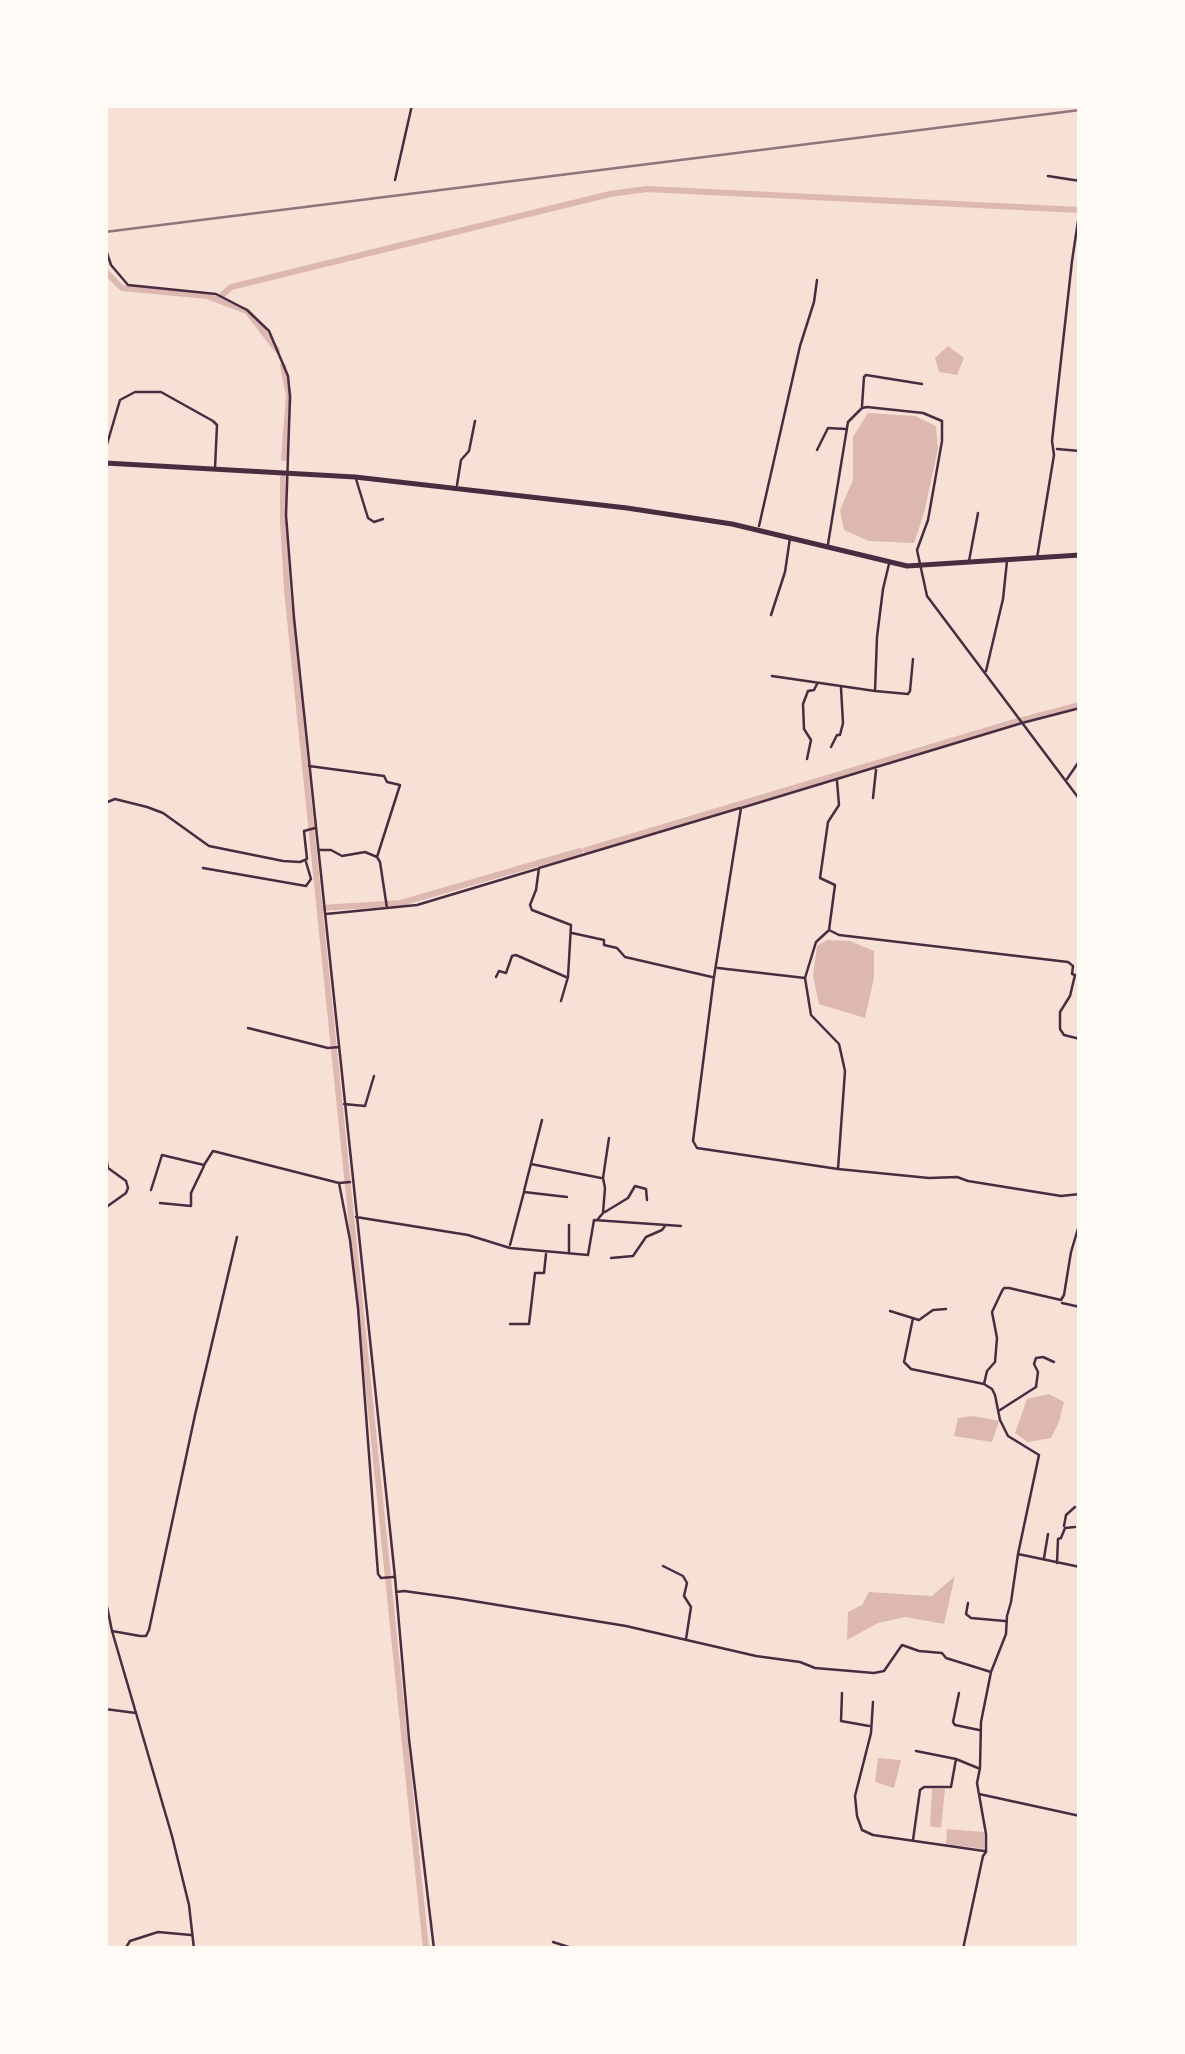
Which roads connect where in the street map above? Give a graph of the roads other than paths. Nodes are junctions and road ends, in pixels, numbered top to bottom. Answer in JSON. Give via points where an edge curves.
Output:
{"nodes":[{"id":1,"x":412,"y":105,"type":"edge"},
{"id":2,"x":1048,"y":176,"type":"dead end"},
{"id":3,"x":395,"y":180,"type":"dead end"},
{"id":4,"x":1080,"y":180,"type":"edge"},
{"id":5,"x":1080,"y":208,"type":"edge"},
{"id":6,"x":1078,"y":215,"type":"edge"},
{"id":7,"x":105,"y":247,"type":"edge"},
{"id":8,"x":817,"y":280,"type":"dead end"},
{"id":9,"x":922,"y":384,"type":"dead end"},
{"id":10,"x":862,"y":408,"type":"junction"},
{"id":11,"x":475,"y":421,"type":"dead end"},
{"id":12,"x":847,"y":430,"type":"junction"},
{"id":13,"x":1054,"y":449,"type":"junction"},
{"id":14,"x":817,"y":450,"type":"dead end"},
{"id":15,"x":105,"y":451,"type":"edge"},
{"id":16,"x":1080,"y":451,"type":"edge"},
{"id":17,"x":105,"y":464,"type":"edge"},
{"id":18,"x":215,"y":470,"type":"junction"},
{"id":19,"x":286,"y":473,"type":"junction"},
{"id":20,"x":356,"y":477,"type":"junction"},
{"id":21,"x":456,"y":490,"type":"junction"},
{"id":22,"x":978,"y":513,"type":"dead end"},
{"id":23,"x":384,"y":520,"type":"dead end"},
{"id":24,"x":758,"y":530,"type":"junction"},
{"id":25,"x":790,"y":536,"type":"junction"},
{"id":26,"x":828,"y":545,"type":"junction"},
{"id":27,"x":1080,"y":556,"type":"edge"},
{"id":28,"x":1037,"y":558,"type":"junction"},
{"id":29,"x":1008,"y":560,"type":"junction"},
{"id":30,"x":889,"y":562,"type":"junction"},
{"id":31,"x":968,"y":563,"type":"junction"},
{"id":32,"x":922,"y":566,"type":"junction"},
{"id":33,"x":771,"y":616,"type":"dead end"},
{"id":34,"x":913,"y":659,"type":"dead end"},
{"id":35,"x":985,"y":674,"type":"junction"},
{"id":36,"x":772,"y":676,"type":"dead end"},
{"id":37,"x":817,"y":682,"type":"junction"},
{"id":38,"x":841,"y":686,"type":"junction"},
{"id":39,"x":874,"y":691,"type":"junction"},
{"id":40,"x":1080,"y":708,"type":"edge"},
{"id":41,"x":1022,"y":723,"type":"junction"},
{"id":42,"x":831,"y":747,"type":"dead end"},
{"id":43,"x":807,"y":760,"type":"dead end"},
{"id":44,"x":1080,"y":760,"type":"edge"},
{"id":45,"x":309,"y":766,"type":"junction"},
{"id":46,"x":876,"y":768,"type":"junction"},
{"id":47,"x":836,"y":779,"type":"junction"},
{"id":48,"x":1065,"y":781,"type":"junction"},
{"id":49,"x":872,"y":798,"type":"dead end"},
{"id":50,"x":1080,"y":800,"type":"edge"},
{"id":51,"x":105,"y":803,"type":"edge"},
{"id":52,"x":741,"y":808,"type":"junction"},
{"id":53,"x":314,"y":828,"type":"junction"},
{"id":54,"x":318,"y":850,"type":"junction"},
{"id":55,"x":377,"y":857,"type":"junction"},
{"id":56,"x":306,"y":860,"type":"junction"},
{"id":57,"x":203,"y":868,"type":"dead end"},
{"id":58,"x":538,"y":868,"type":"junction"},
{"id":59,"x":387,"y":904,"type":"junction"},
{"id":60,"x":326,"y":912,"type":"junction"},
{"id":61,"x":829,"y":930,"type":"junction"},
{"id":62,"x":572,"y":933,"type":"junction"},
{"id":63,"x":1068,"y":962,"type":"junction"},
{"id":64,"x":1080,"y":964,"type":"edge"},
{"id":65,"x":716,"y":968,"type":"junction"},
{"id":66,"x":1077,"y":976,"type":"edge"},
{"id":67,"x":496,"y":977,"type":"dead end"},
{"id":68,"x":568,"y":977,"type":"junction"},
{"id":69,"x":714,"y":977,"type":"junction"},
{"id":70,"x":805,"y":978,"type":"junction"},
{"id":71,"x":561,"y":1001,"type":"dead end"},
{"id":72,"x":248,"y":1028,"type":"dead end"},
{"id":73,"x":1080,"y":1039,"type":"edge"},
{"id":74,"x":338,"y":1047,"type":"junction"},
{"id":75,"x":374,"y":1076,"type":"dead end"},
{"id":76,"x":344,"y":1104,"type":"junction"},
{"id":77,"x":542,"y":1120,"type":"dead end"},
{"id":78,"x":609,"y":1138,"type":"dead end"},
{"id":79,"x":106,"y":1151,"type":"edge"},
{"id":80,"x":531,"y":1164,"type":"junction"},
{"id":81,"x":204,"y":1165,"type":"junction"},
{"id":82,"x":838,"y":1169,"type":"junction"},
{"id":83,"x":1080,"y":1176,"type":"edge"},
{"id":84,"x":602,"y":1178,"type":"junction"},
{"id":85,"x":351,"y":1182,"type":"junction"},
{"id":86,"x":340,"y":1183,"type":"junction"},
{"id":87,"x":151,"y":1190,"type":"dead end"},
{"id":88,"x":524,"y":1192,"type":"junction"},
{"id":89,"x":1080,"y":1192,"type":"edge"},
{"id":90,"x":567,"y":1197,"type":"dead end"},
{"id":91,"x":647,"y":1200,"type":"dead end"},
{"id":92,"x":160,"y":1202,"type":"dead end"},
{"id":93,"x":105,"y":1208,"type":"edge"},
{"id":94,"x":603,"y":1213,"type":"junction"},
{"id":95,"x":356,"y":1217,"type":"junction"},
{"id":96,"x":597,"y":1220,"type":"junction"},
{"id":97,"x":1080,"y":1222,"type":"edge"},
{"id":98,"x":570,"y":1225,"type":"dead end"},
{"id":99,"x":666,"y":1225,"type":"junction"},
{"id":100,"x":681,"y":1226,"type":"dead end"},
{"id":101,"x":238,"y":1237,"type":"dead end"},
{"id":102,"x":510,"y":1248,"type":"junction"},
{"id":103,"x":569,"y":1252,"type":"junction"},
{"id":104,"x":546,"y":1253,"type":"junction"},
{"id":105,"x":611,"y":1258,"type":"dead end"},
{"id":106,"x":1061,"y":1300,"type":"junction"},
{"id":107,"x":1080,"y":1307,"type":"edge"},
{"id":108,"x":946,"y":1309,"type":"dead end"},
{"id":109,"x":890,"y":1311,"type":"dead end"},
{"id":110,"x":913,"y":1318,"type":"junction"},
{"id":111,"x":510,"y":1324,"type":"dead end"},
{"id":112,"x":1054,"y":1362,"type":"dead end"},
{"id":113,"x":984,"y":1384,"type":"junction"},
{"id":114,"x":998,"y":1412,"type":"junction"},
{"id":115,"x":1075,"y":1507,"type":"dead end"},
{"id":116,"x":1075,"y":1527,"type":"dead end"},
{"id":117,"x":1064,"y":1530,"type":"junction"},
{"id":118,"x":1048,"y":1534,"type":"dead end"},
{"id":119,"x":1018,"y":1554,"type":"junction"},
{"id":120,"x":1044,"y":1560,"type":"junction"},
{"id":121,"x":1057,"y":1563,"type":"junction"},
{"id":122,"x":663,"y":1566,"type":"dead end"},
{"id":123,"x":1080,"y":1566,"type":"edge"},
{"id":124,"x":392,"y":1577,"type":"junction"},
{"id":125,"x":396,"y":1592,"type":"junction"},
{"id":126,"x":105,"y":1597,"type":"edge"},
{"id":127,"x":968,"y":1604,"type":"dead end"},
{"id":128,"x":107,"y":1617,"type":"edge"},
{"id":129,"x":1006,"y":1621,"type":"junction"},
{"id":130,"x":112,"y":1631,"type":"junction"},
{"id":131,"x":686,"y":1640,"type":"junction"},
{"id":132,"x":990,"y":1672,"type":"junction"},
{"id":133,"x":842,"y":1692,"type":"dead end"},
{"id":134,"x":959,"y":1693,"type":"dead end"},
{"id":135,"x":873,"y":1702,"type":"dead end"},
{"id":136,"x":105,"y":1709,"type":"edge"},
{"id":137,"x":137,"y":1713,"type":"junction"},
{"id":138,"x":870,"y":1726,"type":"junction"},
{"id":139,"x":980,"y":1731,"type":"junction"},
{"id":140,"x":916,"y":1751,"type":"dead end"},
{"id":141,"x":956,"y":1759,"type":"junction"},
{"id":142,"x":980,"y":1768,"type":"junction"},
{"id":143,"x":978,"y":1794,"type":"junction"},
{"id":144,"x":1080,"y":1816,"type":"edge"},
{"id":145,"x":913,"y":1840,"type":"junction"},
{"id":146,"x":986,"y":1852,"type":"junction"},
{"id":147,"x":192,"y":1935,"type":"junction"},
{"id":148,"x":553,"y":1942,"type":"dead end"},
{"id":149,"x":126,"y":1949,"type":"edge"},
{"id":150,"x":194,"y":1949,"type":"edge"},
{"id":151,"x":434,"y":1949,"type":"edge"},
{"id":152,"x":575,"y":1949,"type":"edge"},
{"id":153,"x":963,"y":1949,"type":"edge"}],
"edges":[{"from":1,"to":3,"type":"street"},
{"from":2,"to":4,"type":"street"},
{"from":5,"to":6,"type":"street"},
{"from":6,"to":13,"type":"street"},
{"from":7,"to":19,"type":"street","via":[[128,285],[220,296],[266,327],[285,366],[290,397]]},
{"from":8,"to":24,"type":"street"},
{"from":9,"to":10,"type":"street","via":[[866,375]]},
{"from":10,"to":12,"type":"street"},
{"from":10,"to":32,"type":"street","via":[[923,413],[943,425],[917,550]]},
{"from":11,"to":21,"type":"street"},
{"from":12,"to":14,"type":"street","via":[[828,428]]},
{"from":12,"to":26,"type":"street"},
{"from":13,"to":16,"type":"street"},
{"from":13,"to":28,"type":"street"},
{"from":15,"to":18,"type":"street","via":[[120,400],[134,392],[161,392],[214,421]]},
{"from":17,"to":18,"type":"highway"},
{"from":18,"to":19,"type":"highway"},
{"from":19,"to":20,"type":"highway"},
{"from":19,"to":45,"type":"street"},
{"from":20,"to":21,"type":"highway"},
{"from":20,"to":23,"type":"street","via":[[368,518]]},
{"from":21,"to":24,"type":"highway"},
{"from":22,"to":31,"type":"street"},
{"from":24,"to":25,"type":"highway"},
{"from":25,"to":26,"type":"highway"},
{"from":25,"to":33,"type":"street"},
{"from":26,"to":30,"type":"highway"},
{"from":27,"to":28,"type":"highway"},
{"from":28,"to":29,"type":"highway"},
{"from":29,"to":31,"type":"highway"},
{"from":29,"to":35,"type":"street"},
{"from":30,"to":32,"type":"highway"},
{"from":30,"to":39,"type":"street"},
{"from":31,"to":32,"type":"highway"},
{"from":32,"to":35,"type":"street","via":[[926,596]]},
{"from":34,"to":39,"type":"street","via":[[908,694]]},
{"from":35,"to":41,"type":"street"},
{"from":36,"to":37,"type":"street"},
{"from":37,"to":38,"type":"street"},
{"from":37,"to":43,"type":"street","via":[[802,704],[811,740]]},
{"from":38,"to":39,"type":"street"},
{"from":38,"to":42,"type":"street","via":[[843,722]]},
{"from":40,"to":41,"type":"street"},
{"from":41,"to":46,"type":"street"},
{"from":41,"to":48,"type":"street"},
{"from":44,"to":48,"type":"street"},
{"from":45,"to":53,"type":"street"},
{"from":45,"to":55,"type":"street","via":[[384,776],[400,785]]},
{"from":46,"to":47,"type":"street"},
{"from":46,"to":49,"type":"street"},
{"from":47,"to":52,"type":"street"},
{"from":47,"to":61,"type":"street","via":[[838,806],[828,822],[820,878],[835,885]]},
{"from":48,"to":50,"type":"street"},
{"from":51,"to":56,"type":"street","via":[[163,813],[216,848]]},
{"from":52,"to":58,"type":"street"},
{"from":52,"to":65,"type":"street"},
{"from":53,"to":54,"type":"street"},
{"from":53,"to":56,"type":"street","via":[[304,833]]},
{"from":54,"to":55,"type":"street"},
{"from":54,"to":60,"type":"street"},
{"from":55,"to":59,"type":"street"},
{"from":56,"to":57,"type":"street","via":[[306,886]]},
{"from":58,"to":59,"type":"street","via":[[418,905]]},
{"from":58,"to":62,"type":"street","via":[[532,910],[568,922]]},
{"from":59,"to":60,"type":"street"},
{"from":60,"to":74,"type":"street"},
{"from":61,"to":63,"type":"street"},
{"from":61,"to":70,"type":"street","via":[[816,942]]},
{"from":62,"to":68,"type":"street"},
{"from":62,"to":69,"type":"street","via":[[604,940],[625,957]]},
{"from":63,"to":64,"type":"street"},
{"from":63,"to":66,"type":"street"},
{"from":65,"to":69,"type":"street"},
{"from":65,"to":70,"type":"street"},
{"from":66,"to":73,"type":"street","via":[[1060,1012],[1060,1029]]},
{"from":67,"to":68,"type":"street","via":[[516,955]]},
{"from":68,"to":71,"type":"street"},
{"from":69,"to":82,"type":"street","via":[[695,1146]]},
{"from":70,"to":82,"type":"street","via":[[811,1015],[839,1044],[845,1071]]},
{"from":72,"to":74,"type":"street"},
{"from":74,"to":76,"type":"street"},
{"from":75,"to":76,"type":"street","via":[[365,1106]]},
{"from":76,"to":85,"type":"street"},
{"from":77,"to":80,"type":"street"},
{"from":78,"to":84,"type":"street"},
{"from":79,"to":93,"type":"street","via":[[108,1168],[128,1188]]},
{"from":80,"to":84,"type":"street"},
{"from":80,"to":88,"type":"street"},
{"from":81,"to":86,"type":"street","via":[[216,1151]]},
{"from":81,"to":87,"type":"street","via":[[162,1154]]},
{"from":81,"to":92,"type":"street","via":[[192,1206]]},
{"from":82,"to":89,"type":"street","via":[[958,1177],[1062,1196]]},
{"from":83,"to":89,"type":"street"},
{"from":84,"to":94,"type":"street"},
{"from":85,"to":86,"type":"street"},
{"from":85,"to":95,"type":"street"},
{"from":86,"to":124,"type":"street","via":[[358,1308],[378,1574]]},
{"from":88,"to":90,"type":"street"},
{"from":88,"to":102,"type":"street"},
{"from":91,"to":94,"type":"street","via":[[646,1190],[634,1186],[628,1198]]},
{"from":94,"to":96,"type":"street"},
{"from":95,"to":102,"type":"street"},
{"from":95,"to":124,"type":"street"},
{"from":96,"to":99,"type":"street"},
{"from":96,"to":103,"type":"street","via":[[588,1255]]},
{"from":97,"to":106,"type":"street"},
{"from":98,"to":103,"type":"street"},
{"from":99,"to":100,"type":"street"},
{"from":99,"to":105,"type":"street","via":[[631,1258]]},
{"from":101,"to":130,"type":"street","via":[[150,1630],[146,1636]]},
{"from":102,"to":104,"type":"street"},
{"from":103,"to":104,"type":"street"},
{"from":104,"to":111,"type":"street","via":[[544,1273],[535,1273],[529,1324]]},
{"from":106,"to":107,"type":"street"},
{"from":106,"to":113,"type":"street","via":[[1004,1288],[992,1312],[995,1362]]},
{"from":108,"to":110,"type":"street"},
{"from":109,"to":110,"type":"street"},
{"from":110,"to":113,"type":"street","via":[[907,1366]]},
{"from":112,"to":114,"type":"street","via":[[1036,1358],[1036,1387]]},
{"from":113,"to":114,"type":"street"},
{"from":114,"to":119,"type":"street","via":[[1008,1436],[1039,1455]]},
{"from":115,"to":117,"type":"street"},
{"from":116,"to":117,"type":"street"},
{"from":117,"to":121,"type":"street"},
{"from":118,"to":120,"type":"street"},
{"from":119,"to":120,"type":"street"},
{"from":119,"to":129,"type":"street"},
{"from":120,"to":121,"type":"street"},
{"from":121,"to":123,"type":"street"},
{"from":122,"to":131,"type":"street","via":[[687,1583]]},
{"from":124,"to":125,"type":"street"},
{"from":125,"to":131,"type":"street"},
{"from":125,"to":151,"type":"street"},
{"from":126,"to":128,"type":"street"},
{"from":127,"to":129,"type":"street","via":[[971,1618]]},
{"from":128,"to":130,"type":"street"},
{"from":129,"to":132,"type":"street"},
{"from":130,"to":137,"type":"street"},
{"from":131,"to":132,"type":"street","via":[[815,1668],[874,1673],[884,1671],[902,1645]]},
{"from":132,"to":139,"type":"street"},
{"from":133,"to":138,"type":"street","via":[[841,1721]]},
{"from":134,"to":139,"type":"street","via":[[953,1722]]},
{"from":135,"to":138,"type":"street"},
{"from":136,"to":137,"type":"street"},
{"from":137,"to":147,"type":"street"},
{"from":138,"to":145,"type":"street","via":[[856,1796],[860,1826],[866,1833]]},
{"from":139,"to":142,"type":"street"},
{"from":140,"to":141,"type":"street"},
{"from":141,"to":142,"type":"street"},
{"from":141,"to":145,"type":"street","via":[[951,1787],[921,1788]]},
{"from":142,"to":143,"type":"street"},
{"from":143,"to":144,"type":"street"},
{"from":143,"to":146,"type":"street"},
{"from":145,"to":146,"type":"street"},
{"from":146,"to":153,"type":"street"},
{"from":147,"to":149,"type":"street","via":[[158,1932]]},
{"from":147,"to":150,"type":"street"},
{"from":148,"to":152,"type":"street"}]}
